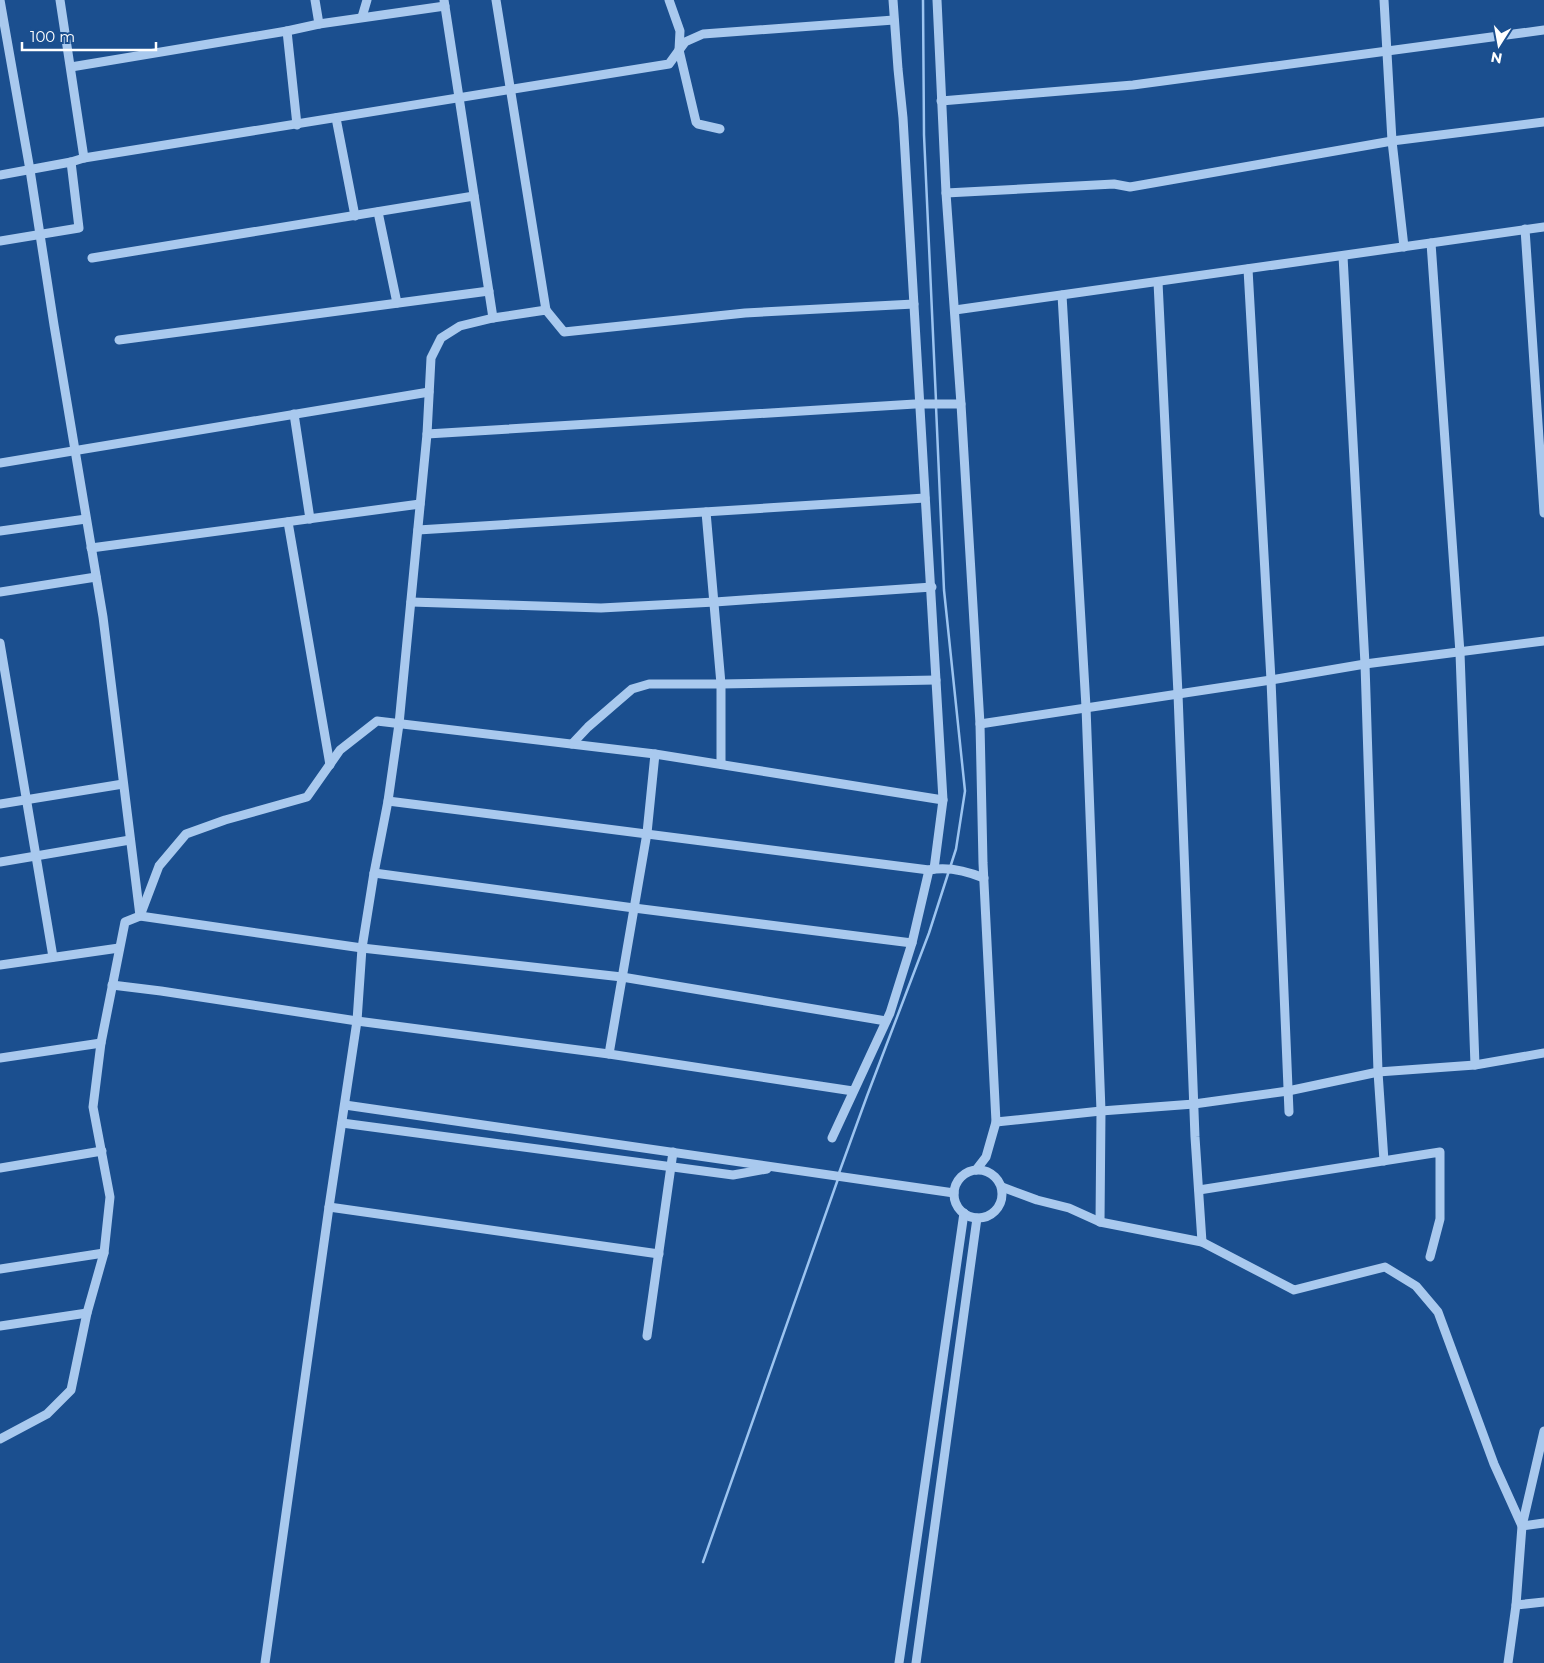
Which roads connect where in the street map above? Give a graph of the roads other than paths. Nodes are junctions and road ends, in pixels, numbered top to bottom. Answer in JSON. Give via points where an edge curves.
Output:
{"nodes":[{"id":1,"x":0,"y":0,"type":"edge"},
{"id":2,"x":60,"y":0,"type":"edge"},
{"id":3,"x":315,"y":0,"type":"edge"},
{"id":4,"x":367,"y":0,"type":"edge"},
{"id":5,"x":496,"y":0,"type":"edge"},
{"id":6,"x":669,"y":0,"type":"edge"},
{"id":7,"x":893,"y":0,"type":"edge"},
{"id":8,"x":937,"y":0,"type":"edge"},
{"id":9,"x":1384,"y":0,"type":"edge"},
{"id":10,"x":445,"y":3,"type":"edge"},
{"id":11,"x":362,"y":17,"type":"junction"},
{"id":12,"x":894,"y":20,"type":"junction"},
{"id":13,"x":319,"y":24,"type":"junction"},
{"id":14,"x":1544,"y":30,"type":"edge"},
{"id":15,"x":287,"y":31,"type":"junction"},
{"id":16,"x":679,"y":50,"type":"junction"},
{"id":17,"x":1387,"y":51,"type":"junction"},
{"id":18,"x":71,"y":67,"type":"junction"},
{"id":19,"x":511,"y":90,"type":"junction"},
{"id":20,"x":459,"y":99,"type":"junction"},
{"id":21,"x":941,"y":101,"type":"junction"},
{"id":22,"x":336,"y":118,"type":"junction"},
{"id":23,"x":1544,"y":122,"type":"edge"},
{"id":24,"x":297,"y":125,"type":"junction"},
{"id":25,"x":720,"y":129,"type":"dead end"},
{"id":26,"x":1392,"y":141,"type":"junction"},
{"id":27,"x":84,"y":158,"type":"junction"},
{"id":28,"x":71,"y":162,"type":"junction"},
{"id":29,"x":30,"y":170,"type":"junction"},
{"id":30,"x":0,"y":175,"type":"edge"},
{"id":31,"x":946,"y":193,"type":"junction"},
{"id":32,"x":474,"y":196,"type":"junction"},
{"id":33,"x":378,"y":212,"type":"junction"},
{"id":34,"x":355,"y":216,"type":"junction"},
{"id":35,"x":1544,"y":226,"type":"edge"},
{"id":36,"x":1525,"y":229,"type":"junction"},
{"id":37,"x":40,"y":235,"type":"junction"},
{"id":38,"x":0,"y":241,"type":"edge"},
{"id":39,"x":1431,"y":243,"type":"junction"},
{"id":40,"x":1404,"y":247,"type":"junction"},
{"id":41,"x":1343,"y":256,"type":"junction"},
{"id":42,"x":92,"y":258,"type":"dead end"},
{"id":43,"x":1248,"y":269,"type":"junction"},
{"id":44,"x":1158,"y":282,"type":"junction"},
{"id":45,"x":489,"y":291,"type":"junction"},
{"id":46,"x":1062,"y":295,"type":"junction"},
{"id":47,"x":397,"y":303,"type":"junction"},
{"id":48,"x":914,"y":304,"type":"junction"},
{"id":49,"x":546,"y":310,"type":"junction"},
{"id":50,"x":955,"y":310,"type":"junction"},
{"id":51,"x":493,"y":318,"type":"junction"},
{"id":52,"x":119,"y":340,"type":"dead end"},
{"id":53,"x":429,"y":392,"type":"junction"},
{"id":54,"x":961,"y":404,"type":"junction"},
{"id":55,"x":921,"y":405,"type":"junction"},
{"id":56,"x":294,"y":414,"type":"junction"},
{"id":57,"x":427,"y":434,"type":"junction"},
{"id":58,"x":75,"y":450,"type":"junction"},
{"id":59,"x":0,"y":463,"type":"edge"},
{"id":60,"x":925,"y":498,"type":"junction"},
{"id":61,"x":420,"y":504,"type":"junction"},
{"id":62,"x":706,"y":512,"type":"junction"},
{"id":63,"x":1544,"y":513,"type":"edge"},
{"id":64,"x":86,"y":519,"type":"junction"},
{"id":65,"x":310,"y":519,"type":"junction"},
{"id":66,"x":288,"y":522,"type":"junction"},
{"id":67,"x":418,"y":530,"type":"junction"},
{"id":68,"x":0,"y":531,"type":"edge"},
{"id":69,"x":91,"y":548,"type":"junction"},
{"id":70,"x":96,"y":577,"type":"junction"},
{"id":71,"x":932,"y":587,"type":"junction"},
{"id":72,"x":0,"y":592,"type":"edge"},
{"id":73,"x":411,"y":602,"type":"junction"},
{"id":74,"x":715,"y":602,"type":"junction"},
{"id":75,"x":1544,"y":641,"type":"edge"},
{"id":76,"x":0,"y":643,"type":"edge"},
{"id":77,"x":1460,"y":653,"type":"junction"},
{"id":78,"x":1364,"y":664,"type":"junction"},
{"id":79,"x":936,"y":680,"type":"junction"},
{"id":80,"x":1271,"y":680,"type":"junction"},
{"id":81,"x":721,"y":684,"type":"junction"},
{"id":82,"x":1178,"y":694,"type":"junction"},
{"id":83,"x":1086,"y":707,"type":"junction"},
{"id":84,"x":399,"y":724,"type":"junction"},
{"id":85,"x":980,"y":724,"type":"junction"},
{"id":86,"x":572,"y":744,"type":"junction"},
{"id":87,"x":655,"y":754,"type":"junction"},
{"id":88,"x":721,"y":764,"type":"junction"},
{"id":89,"x":330,"y":765,"type":"junction"},
{"id":90,"x":123,"y":784,"type":"junction"},
{"id":91,"x":26,"y":800,"type":"junction"},
{"id":92,"x":943,"y":800,"type":"junction"},
{"id":93,"x":388,"y":801,"type":"junction"},
{"id":94,"x":0,"y":804,"type":"edge"},
{"id":95,"x":647,"y":833,"type":"junction"},
{"id":96,"x":130,"y":840,"type":"junction"},
{"id":97,"x":36,"y":856,"type":"junction"},
{"id":98,"x":0,"y":862,"type":"edge"},
{"id":99,"x":934,"y":869,"type":"junction"},
{"id":100,"x":374,"y":873,"type":"junction"},
{"id":101,"x":984,"y":878,"type":"junction"},
{"id":102,"x":634,"y":908,"type":"junction"},
{"id":103,"x":140,"y":916,"type":"junction"},
{"id":104,"x":912,"y":942,"type":"junction"},
{"id":105,"x":120,"y":948,"type":"junction"},
{"id":106,"x":362,"y":948,"type":"junction"},
{"id":107,"x":53,"y":957,"type":"junction"},
{"id":108,"x":0,"y":964,"type":"edge"},
{"id":109,"x":622,"y":977,"type":"junction"},
{"id":110,"x":112,"y":985,"type":"junction"},
{"id":111,"x":357,"y":1021,"type":"junction"},
{"id":112,"x":886,"y":1021,"type":"junction"},
{"id":113,"x":101,"y":1043,"type":"junction"},
{"id":114,"x":1544,"y":1052,"type":"edge"},
{"id":115,"x":609,"y":1054,"type":"junction"},
{"id":116,"x":0,"y":1058,"type":"edge"},
{"id":117,"x":1475,"y":1064,"type":"junction"},
{"id":118,"x":1378,"y":1072,"type":"junction"},
{"id":119,"x":853,"y":1091,"type":"junction"},
{"id":120,"x":1288,"y":1091,"type":"junction"},
{"id":121,"x":1194,"y":1104,"type":"junction"},
{"id":122,"x":345,"y":1105,"type":"junction"},
{"id":123,"x":1101,"y":1111,"type":"junction"},
{"id":124,"x":1289,"y":1112,"type":"dead end"},
{"id":125,"x":996,"y":1122,"type":"junction"},
{"id":126,"x":342,"y":1123,"type":"junction"},
{"id":127,"x":832,"y":1138,"type":"dead end"},
{"id":128,"x":102,"y":1152,"type":"junction"},
{"id":129,"x":673,"y":1152,"type":"junction"},
{"id":130,"x":1384,"y":1161,"type":"junction"},
{"id":131,"x":671,"y":1167,"type":"junction"},
{"id":132,"x":775,"y":1167,"type":"junction"},
{"id":133,"x":0,"y":1168,"type":"edge"},
{"id":134,"x":976,"y":1170,"type":"junction"},
{"id":135,"x":1002,"y":1187,"type":"junction"},
{"id":136,"x":1199,"y":1190,"type":"junction"},
{"id":137,"x":954,"y":1193,"type":"junction"},
{"id":138,"x":329,"y":1207,"type":"junction"},
{"id":139,"x":964,"y":1213,"type":"junction"},
{"id":140,"x":977,"y":1218,"type":"junction"},
{"id":141,"x":1100,"y":1222,"type":"junction"},
{"id":142,"x":1202,"y":1242,"type":"junction"},
{"id":143,"x":104,"y":1252,"type":"junction"},
{"id":144,"x":659,"y":1254,"type":"junction"},
{"id":145,"x":1430,"y":1257,"type":"dead end"},
{"id":146,"x":0,"y":1269,"type":"edge"},
{"id":147,"x":87,"y":1312,"type":"junction"},
{"id":148,"x":0,"y":1326,"type":"edge"},
{"id":149,"x":647,"y":1336,"type":"dead end"},
{"id":150,"x":1544,"y":1431,"type":"edge"},
{"id":151,"x":0,"y":1439,"type":"edge"},
{"id":152,"x":1542,"y":1448,"type":"edge"},
{"id":153,"x":1544,"y":1523,"type":"edge"},
{"id":154,"x":1522,"y":1526,"type":"junction"},
{"id":155,"x":1544,"y":1602,"type":"edge"},
{"id":156,"x":1516,"y":1605,"type":"junction"},
{"id":157,"x":265,"y":1663,"type":"edge"},
{"id":158,"x":899,"y":1663,"type":"edge"},
{"id":159,"x":916,"y":1663,"type":"edge"},
{"id":160,"x":1508,"y":1663,"type":"edge"}],
"edges":[{"from":1,"to":29,"type":"street"},
{"from":2,"to":18,"type":"street"},
{"from":3,"to":13,"type":"street"},
{"from":4,"to":11,"type":"street"},
{"from":5,"to":19,"type":"street"},
{"from":6,"to":16,"type":"street","via":[[680,32]]},
{"from":7,"to":12,"type":"street"},
{"from":8,"to":21,"type":"street"},
{"from":9,"to":17,"type":"street"},
{"from":10,"to":11,"type":"street"},
{"from":10,"to":20,"type":"street"},
{"from":11,"to":13,"type":"street"},
{"from":12,"to":16,"type":"street","via":[[703,34],[685,42]]},
{"from":12,"to":48,"type":"street"},
{"from":13,"to":15,"type":"street"},
{"from":14,"to":17,"type":"street"},
{"from":15,"to":18,"type":"street"},
{"from":15,"to":24,"type":"street"},
{"from":16,"to":19,"type":"street","via":[[669,64]]},
{"from":16,"to":25,"type":"street","via":[[696,122]]},
{"from":17,"to":21,"type":"street","via":[[1133,86]]},
{"from":17,"to":26,"type":"street"},
{"from":18,"to":27,"type":"street"},
{"from":19,"to":20,"type":"street"},
{"from":19,"to":49,"type":"street"},
{"from":20,"to":22,"type":"street"},
{"from":20,"to":32,"type":"street"},
{"from":21,"to":31,"type":"street"},
{"from":22,"to":24,"type":"street"},
{"from":22,"to":34,"type":"street"},
{"from":23,"to":26,"type":"street"},
{"from":24,"to":27,"type":"street"},
{"from":26,"to":31,"type":"street","via":[[1130,188],[1114,184]]},
{"from":26,"to":40,"type":"street"},
{"from":27,"to":28,"type":"street"},
{"from":28,"to":29,"type":"street"},
{"from":28,"to":37,"type":"street","via":[[79,228]]},
{"from":29,"to":30,"type":"street"},
{"from":29,"to":37,"type":"street"},
{"from":31,"to":50,"type":"street"},
{"from":32,"to":33,"type":"street"},
{"from":32,"to":45,"type":"street"},
{"from":33,"to":34,"type":"street"},
{"from":33,"to":47,"type":"street"},
{"from":34,"to":42,"type":"street"},
{"from":35,"to":36,"type":"street"},
{"from":36,"to":39,"type":"street"},
{"from":36,"to":63,"type":"street"},
{"from":37,"to":38,"type":"street"},
{"from":37,"to":58,"type":"street"},
{"from":39,"to":40,"type":"street"},
{"from":39,"to":77,"type":"street"},
{"from":40,"to":41,"type":"street"},
{"from":41,"to":43,"type":"street"},
{"from":41,"to":78,"type":"street"},
{"from":43,"to":44,"type":"street"},
{"from":43,"to":80,"type":"street"},
{"from":44,"to":46,"type":"street"},
{"from":44,"to":82,"type":"street"},
{"from":45,"to":47,"type":"street"},
{"from":45,"to":51,"type":"street"},
{"from":46,"to":50,"type":"street"},
{"from":46,"to":83,"type":"street"},
{"from":47,"to":52,"type":"street"},
{"from":48,"to":49,"type":"street","via":[[745,313],[564,332]]},
{"from":48,"to":55,"type":"street"},
{"from":49,"to":51,"type":"street"},
{"from":50,"to":54,"type":"street"},
{"from":51,"to":53,"type":"street","via":[[460,326],[441,338],[430,358]]},
{"from":53,"to":56,"type":"street"},
{"from":53,"to":57,"type":"street"},
{"from":54,"to":55,"type":"street"},
{"from":54,"to":85,"type":"street"},
{"from":55,"to":57,"type":"street"},
{"from":55,"to":60,"type":"street"},
{"from":56,"to":58,"type":"street"},
{"from":56,"to":65,"type":"street"},
{"from":57,"to":61,"type":"street"},
{"from":58,"to":59,"type":"street"},
{"from":58,"to":64,"type":"street"},
{"from":60,"to":62,"type":"street"},
{"from":60,"to":71,"type":"street"},
{"from":61,"to":65,"type":"street"},
{"from":61,"to":67,"type":"street"},
{"from":62,"to":67,"type":"street"},
{"from":62,"to":74,"type":"street"},
{"from":64,"to":68,"type":"street"},
{"from":64,"to":69,"type":"street"},
{"from":65,"to":66,"type":"street"},
{"from":66,"to":69,"type":"street"},
{"from":66,"to":89,"type":"street"},
{"from":67,"to":73,"type":"street"},
{"from":69,"to":70,"type":"street"},
{"from":70,"to":72,"type":"street"},
{"from":70,"to":90,"type":"street"},
{"from":71,"to":74,"type":"street"},
{"from":71,"to":79,"type":"street"},
{"from":73,"to":74,"type":"street","via":[[601,608]]},
{"from":73,"to":84,"type":"street"},
{"from":74,"to":81,"type":"street"},
{"from":75,"to":77,"type":"street"},
{"from":76,"to":91,"type":"street"},
{"from":77,"to":78,"type":"street"},
{"from":77,"to":117,"type":"street"},
{"from":78,"to":80,"type":"street"},
{"from":78,"to":118,"type":"street"},
{"from":79,"to":81,"type":"street"},
{"from":79,"to":92,"type":"street"},
{"from":80,"to":82,"type":"street"},
{"from":80,"to":120,"type":"street"},
{"from":81,"to":86,"type":"street","via":[[649,684],[632,689]]},
{"from":81,"to":88,"type":"street"},
{"from":82,"to":83,"type":"street"},
{"from":82,"to":121,"type":"street"},
{"from":83,"to":85,"type":"street"},
{"from":83,"to":123,"type":"street"},
{"from":84,"to":86,"type":"street"},
{"from":84,"to":89,"type":"street","via":[[377,720],[340,750]]},
{"from":84,"to":93,"type":"street"},
{"from":85,"to":101,"type":"street"},
{"from":86,"to":87,"type":"street"},
{"from":87,"to":88,"type":"street"},
{"from":87,"to":95,"type":"street"},
{"from":88,"to":92,"type":"street"},
{"from":89,"to":103,"type":"street","via":[[307,797],[186,834],[159,866]]},
{"from":90,"to":91,"type":"street"},
{"from":90,"to":96,"type":"street"},
{"from":91,"to":94,"type":"street"},
{"from":91,"to":97,"type":"street"},
{"from":92,"to":99,"type":"street"},
{"from":93,"to":95,"type":"street"},
{"from":93,"to":100,"type":"street"},
{"from":95,"to":99,"type":"street"},
{"from":95,"to":102,"type":"street"},
{"from":96,"to":97,"type":"street"},
{"from":96,"to":103,"type":"street"},
{"from":97,"to":98,"type":"street"},
{"from":97,"to":107,"type":"street"},
{"from":99,"to":101,"type":"street","via":[[967,871]]},
{"from":99,"to":104,"type":"street"},
{"from":100,"to":102,"type":"street"},
{"from":100,"to":106,"type":"street"},
{"from":101,"to":125,"type":"street"},
{"from":102,"to":104,"type":"street"},
{"from":102,"to":109,"type":"street"},
{"from":103,"to":105,"type":"street","via":[[125,922]]},
{"from":103,"to":106,"type":"street"},
{"from":104,"to":112,"type":"street"},
{"from":105,"to":107,"type":"street"},
{"from":105,"to":110,"type":"street"},
{"from":106,"to":109,"type":"street"},
{"from":106,"to":111,"type":"street"},
{"from":107,"to":108,"type":"street"},
{"from":109,"to":112,"type":"street"},
{"from":109,"to":115,"type":"street"},
{"from":110,"to":111,"type":"street"},
{"from":110,"to":113,"type":"street"},
{"from":111,"to":115,"type":"street"},
{"from":111,"to":122,"type":"street"},
{"from":112,"to":119,"type":"street"},
{"from":113,"to":116,"type":"street"},
{"from":113,"to":128,"type":"street","via":[[93,1107]]},
{"from":114,"to":117,"type":"street"},
{"from":115,"to":119,"type":"street"},
{"from":117,"to":118,"type":"street"},
{"from":118,"to":120,"type":"street"},
{"from":118,"to":130,"type":"street"},
{"from":119,"to":127,"type":"street"},
{"from":120,"to":121,"type":"street"},
{"from":120,"to":124,"type":"street"},
{"from":121,"to":123,"type":"street"},
{"from":121,"to":136,"type":"street"},
{"from":122,"to":126,"type":"street"},
{"from":122,"to":129,"type":"street"},
{"from":123,"to":125,"type":"street"},
{"from":123,"to":141,"type":"street"},
{"from":125,"to":134,"type":"street","via":[[986,1157]]},
{"from":126,"to":131,"type":"street"},
{"from":126,"to":138,"type":"street"},
{"from":128,"to":133,"type":"street"},
{"from":128,"to":143,"type":"street","via":[[110,1197]]},
{"from":129,"to":131,"type":"street"},
{"from":129,"to":132,"type":"street"},
{"from":130,"to":136,"type":"street"},
{"from":130,"to":145,"type":"street","via":[[1440,1152],[1440,1219]]},
{"from":131,"to":132,"type":"street","via":[[732,1175]]},
{"from":131,"to":144,"type":"street"},
{"from":132,"to":137,"type":"street"},
{"from":134,"to":135,"type":"street","via":[[989,1172]]},
{"from":134,"to":137,"type":"street","via":[[958,1180]]},
{"from":135,"to":140,"type":"street","via":[[998,1206],[991,1214]]},
{"from":135,"to":141,"type":"street","via":[[1069,1208]]},
{"from":136,"to":142,"type":"street"},
{"from":137,"to":139,"type":"street","via":[[958,1207]]},
{"from":138,"to":144,"type":"street"},
{"from":138,"to":157,"type":"street"},
{"from":139,"to":140,"type":"street"},
{"from":139,"to":158,"type":"street"},
{"from":140,"to":159,"type":"street"},
{"from":141,"to":142,"type":"street"},
{"from":142,"to":154,"type":"street","via":[[1294,1290],[1385,1267],[1416,1286],[1438,1312],[1494,1464]]},
{"from":143,"to":146,"type":"street"},
{"from":143,"to":147,"type":"street"},
{"from":144,"to":149,"type":"street"},
{"from":147,"to":148,"type":"street"},
{"from":147,"to":151,"type":"street","via":[[70,1390],[47,1414]]},
{"from":150,"to":152,"type":"street"},
{"from":152,"to":154,"type":"street"},
{"from":153,"to":154,"type":"street"},
{"from":154,"to":156,"type":"street"},
{"from":155,"to":156,"type":"street"},
{"from":156,"to":160,"type":"street"}]}
